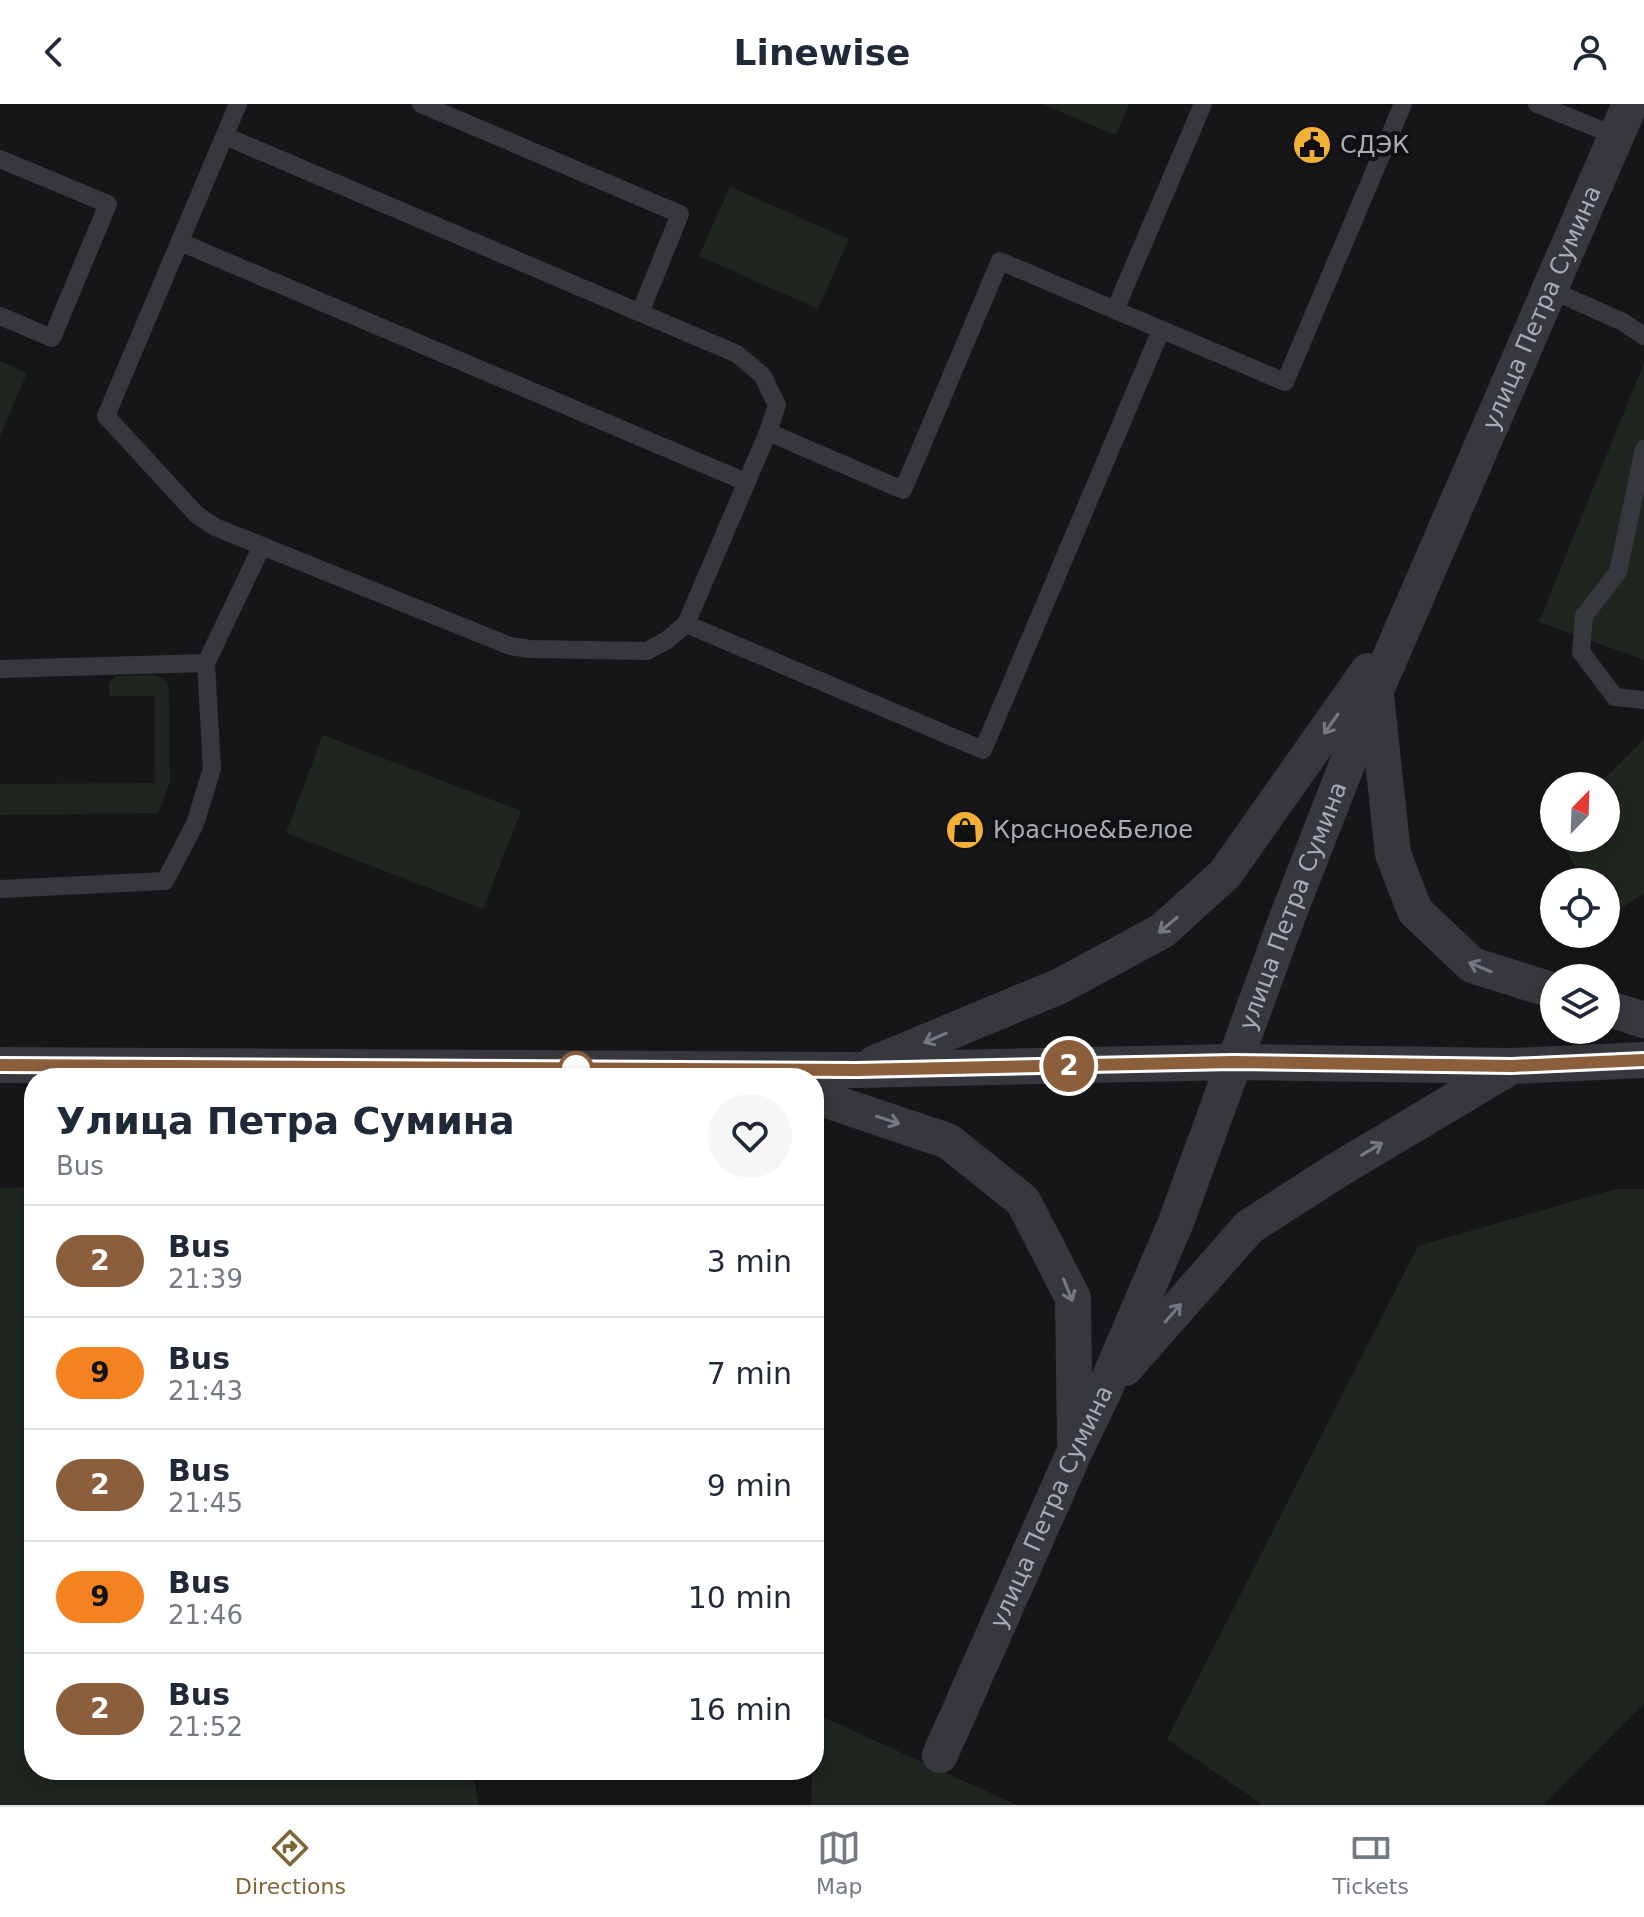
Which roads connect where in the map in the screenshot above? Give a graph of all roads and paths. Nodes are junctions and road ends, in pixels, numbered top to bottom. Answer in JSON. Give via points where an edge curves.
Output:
{"nodes":[{"id":1,"x":238,"y":104,"type":"edge"},
{"id":2,"x":421,"y":104,"type":"edge"},
{"id":3,"x":1203,"y":104,"type":"edge"},
{"id":4,"x":1403,"y":104,"type":"edge"},
{"id":5,"x":1537,"y":104,"type":"edge"},
{"id":6,"x":1623,"y":120,"type":"edge"},
{"id":7,"x":225,"y":136,"type":"junction"},
{"id":8,"x":0,"y":159,"type":"edge"},
{"id":9,"x":180,"y":242,"type":"junction"},
{"id":10,"x":1549,"y":289,"type":"junction"},
{"id":11,"x":1115,"y":310,"type":"junction"},
{"id":12,"x":640,"y":313,"type":"junction"},
{"id":13,"x":0,"y":316,"type":"edge"},
{"id":14,"x":1161,"y":330,"type":"junction"},
{"id":15,"x":1644,"y":336,"type":"edge"},
{"id":16,"x":768,"y":432,"type":"junction"},
{"id":17,"x":1644,"y":449,"type":"edge"},
{"id":18,"x":746,"y":482,"type":"junction"},
{"id":19,"x":262,"y":546,"type":"junction"},
{"id":20,"x":1408,"y":615,"type":"junction"},
{"id":21,"x":686,"y":624,"type":"junction"},
{"id":22,"x":206,"y":663,"type":"junction"},
{"id":23,"x":0,"y":669,"type":"edge"},
{"id":24,"x":1376,"y":690,"type":"junction"},
{"id":25,"x":1644,"y":700,"type":"edge"},
{"id":26,"x":0,"y":889,"type":"edge"},
{"id":27,"x":1540,"y":987,"type":"edge"},
{"id":28,"x":1620,"y":1012,"type":"edge"},
{"id":29,"x":1644,"y":1020,"type":"edge"},
{"id":30,"x":1644,"y":1060,"type":"edge"},
{"id":31,"x":1233,"y":1062,"type":"junction"},
{"id":32,"x":0,"y":1065,"type":"edge"},
{"id":33,"x":1512,"y":1066,"type":"junction"},
{"id":34,"x":249,"y":1068,"type":"edge"},
{"id":35,"x":857,"y":1070,"type":"junction"},
{"id":36,"x":824,"y":1071,"type":"edge"},
{"id":37,"x":824,"y":1099,"type":"edge"},
{"id":38,"x":1103,"y":1393,"type":"junction"},
{"id":39,"x":1075,"y":1451,"type":"junction"},
{"id":40,"x":940,"y":1755,"type":"dead end"}],
"edges":[{"from":1,"to":7,"type":"lane"},
{"from":2,"to":12,"type":"lane","via":[[680,214]]},
{"from":3,"to":11,"type":"lane"},
{"from":4,"to":14,"type":"lane","via":[[1285,382]]},
{"from":5,"to":6,"type":"lane"},
{"from":6,"to":10,"type":"street","name":"улица Петра Сумина"},
{"from":7,"to":9,"type":"lane"},
{"from":7,"to":12,"type":"lane"},
{"from":8,"to":13,"type":"lane","via":[[108,204],[52,338]]},
{"from":9,"to":18,"type":"lane"},
{"from":9,"to":19,"type":"lane","via":[[106,416],[197,515]]},
{"from":10,"to":15,"type":"lane"},
{"from":10,"to":20,"type":"street","name":"улица Петра Сумина"},
{"from":11,"to":14,"type":"lane"},
{"from":11,"to":16,"type":"lane","via":[[1000,261],[903,490]]},
{"from":12,"to":16,"type":"lane","via":[[737,354],[763,376],[777,405]]},
{"from":14,"to":21,"type":"lane","via":[[983,750]]},
{"from":16,"to":18,"type":"lane"},
{"from":17,"to":25,"type":"lane","via":[[1618,572],[1584,616],[1581,652],[1615,697]]},
{"from":18,"to":21,"type":"lane"},
{"from":19,"to":21,"type":"lane","via":[[510,646],[647,651]]},
{"from":19,"to":22,"type":"lane"},
{"from":20,"to":24,"type":"street","name":"улица Петра Сумина"},
{"from":20,"to":35,"type":"street","one_way":true,"via":[[1225,874],[1162,931],[1060,986]]},
{"from":22,"to":23,"type":"lane"},
{"from":22,"to":26,"type":"lane","via":[[212,769],[195,824],[165,881]]},
{"from":27,"to":24,"type":"street","one_way":true,"via":[[1472,965],[1415,911],[1393,854]]},
{"from":24,"to":31,"type":"street","name":"улица Петра Сумина"},
{"from":28,"to":29,"type":"street"},
{"from":30,"to":33,"type":"street"},
{"from":31,"to":33,"type":"street"},
{"from":31,"to":35,"type":"street"},
{"from":31,"to":38,"type":"street","name":"улица Петра Сумина","via":[[1176,1222]]},
{"from":32,"to":34,"type":"street"},
{"from":38,"to":33,"type":"street","one_way":true,"via":[[1249,1227]]},
{"from":35,"to":36,"type":"street"},
{"from":37,"to":39,"type":"street","one_way":true,"via":[[948,1141],[1023,1201],[1073,1298]]},
{"from":38,"to":39,"type":"street","name":"улица Петра Сумина"},
{"from":39,"to":40,"type":"street","name":"улица Петра Сумина"}]}
